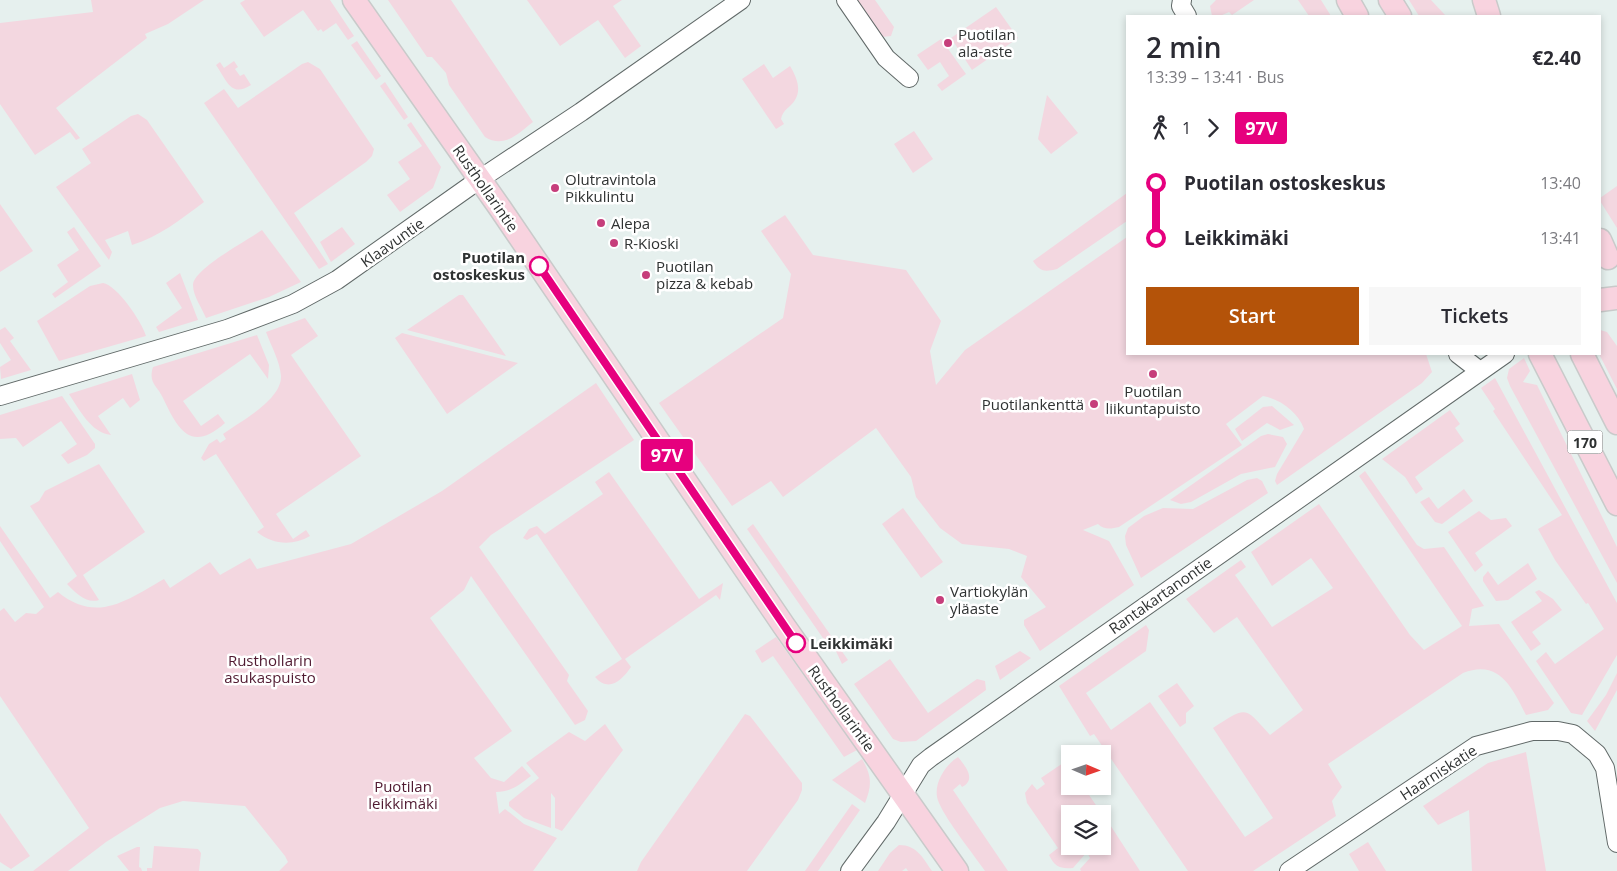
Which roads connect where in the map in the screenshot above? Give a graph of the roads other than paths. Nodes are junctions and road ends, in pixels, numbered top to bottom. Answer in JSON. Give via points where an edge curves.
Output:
{"nodes":[{"id":1,"x":354,"y":0,"type":"edge"},
{"id":2,"x":741,"y":0,"type":"edge"},
{"id":3,"x":846,"y":0,"type":"edge"},
{"id":4,"x":1182,"y":0,"type":"edge"},
{"id":5,"x":1348,"y":0,"type":"edge"},
{"id":6,"x":1390,"y":0,"type":"edge"},
{"id":7,"x":1484,"y":0,"type":"edge"},
{"id":8,"x":1186,"y":15,"type":"edge"},
{"id":9,"x":1356,"y":15,"type":"edge"},
{"id":10,"x":1399,"y":15,"type":"edge"},
{"id":11,"x":1489,"y":15,"type":"edge"},
{"id":12,"x":909,"y":78,"type":"dead end"},
{"id":13,"x":480,"y":179,"type":"junction"},
{"id":14,"x":1617,"y":298,"type":"edge"},
{"id":15,"x":1601,"y":300,"type":"edge"},
{"id":16,"x":1459,"y":355,"type":"edge"},
{"id":17,"x":1475,"y":355,"type":"edge"},
{"id":18,"x":1504,"y":355,"type":"edge"},
{"id":19,"x":1541,"y":355,"type":"edge"},
{"id":20,"x":1584,"y":357,"type":"edge"},
{"id":21,"x":1480,"y":371,"type":"junction"},
{"id":22,"x":0,"y":396,"type":"edge"},
{"id":23,"x":1617,"y":423,"type":"edge"},
{"id":24,"x":1617,"y":504,"type":"edge"},
{"id":25,"x":903,"y":793,"type":"junction"},
{"id":26,"x":1617,"y":843,"type":"edge"},
{"id":27,"x":850,"y":871,"type":"edge"},
{"id":28,"x":957,"y":871,"type":"edge"},
{"id":29,"x":1289,"y":871,"type":"edge"}],
"edges":[{"from":1,"to":13,"type":"main road","name":"Rusthollarintie"},
{"from":2,"to":13,"type":"street","name":"Klaavuntie"},
{"from":3,"to":12,"type":"street","via":[[886,58]]},
{"from":4,"to":8,"type":"street"},
{"from":5,"to":9,"type":"main road"},
{"from":6,"to":10,"type":"main road"},
{"from":7,"to":11,"type":"main road"},
{"from":13,"to":22,"type":"street","name":"Klaavuntie","via":[[337,280],[293,304],[236,326]]},
{"from":13,"to":25,"type":"main road","name":"Rusthollarintie","via":[[784,626]]},
{"from":14,"to":15,"type":"main road"},
{"from":16,"to":21,"type":"street"},
{"from":17,"to":21,"type":"street"},
{"from":18,"to":21,"type":"street","name":"Rantakartanontie"},
{"from":19,"to":24,"type":"main road","number":"170"},
{"from":20,"to":23,"type":"main road","number":"170"},
{"from":21,"to":25,"type":"street","name":"Rantakartanontie","via":[[946,746],[921,766]]},
{"from":25,"to":27,"type":"street","name":"Rantakartanontie"},
{"from":25,"to":28,"type":"main road","name":"Rusthollarintie"},
{"from":26,"to":29,"type":"street","name":"Haarniskatie","via":[[1605,768],[1597,754],[1573,734],[1532,731],[1476,746]]}]}
